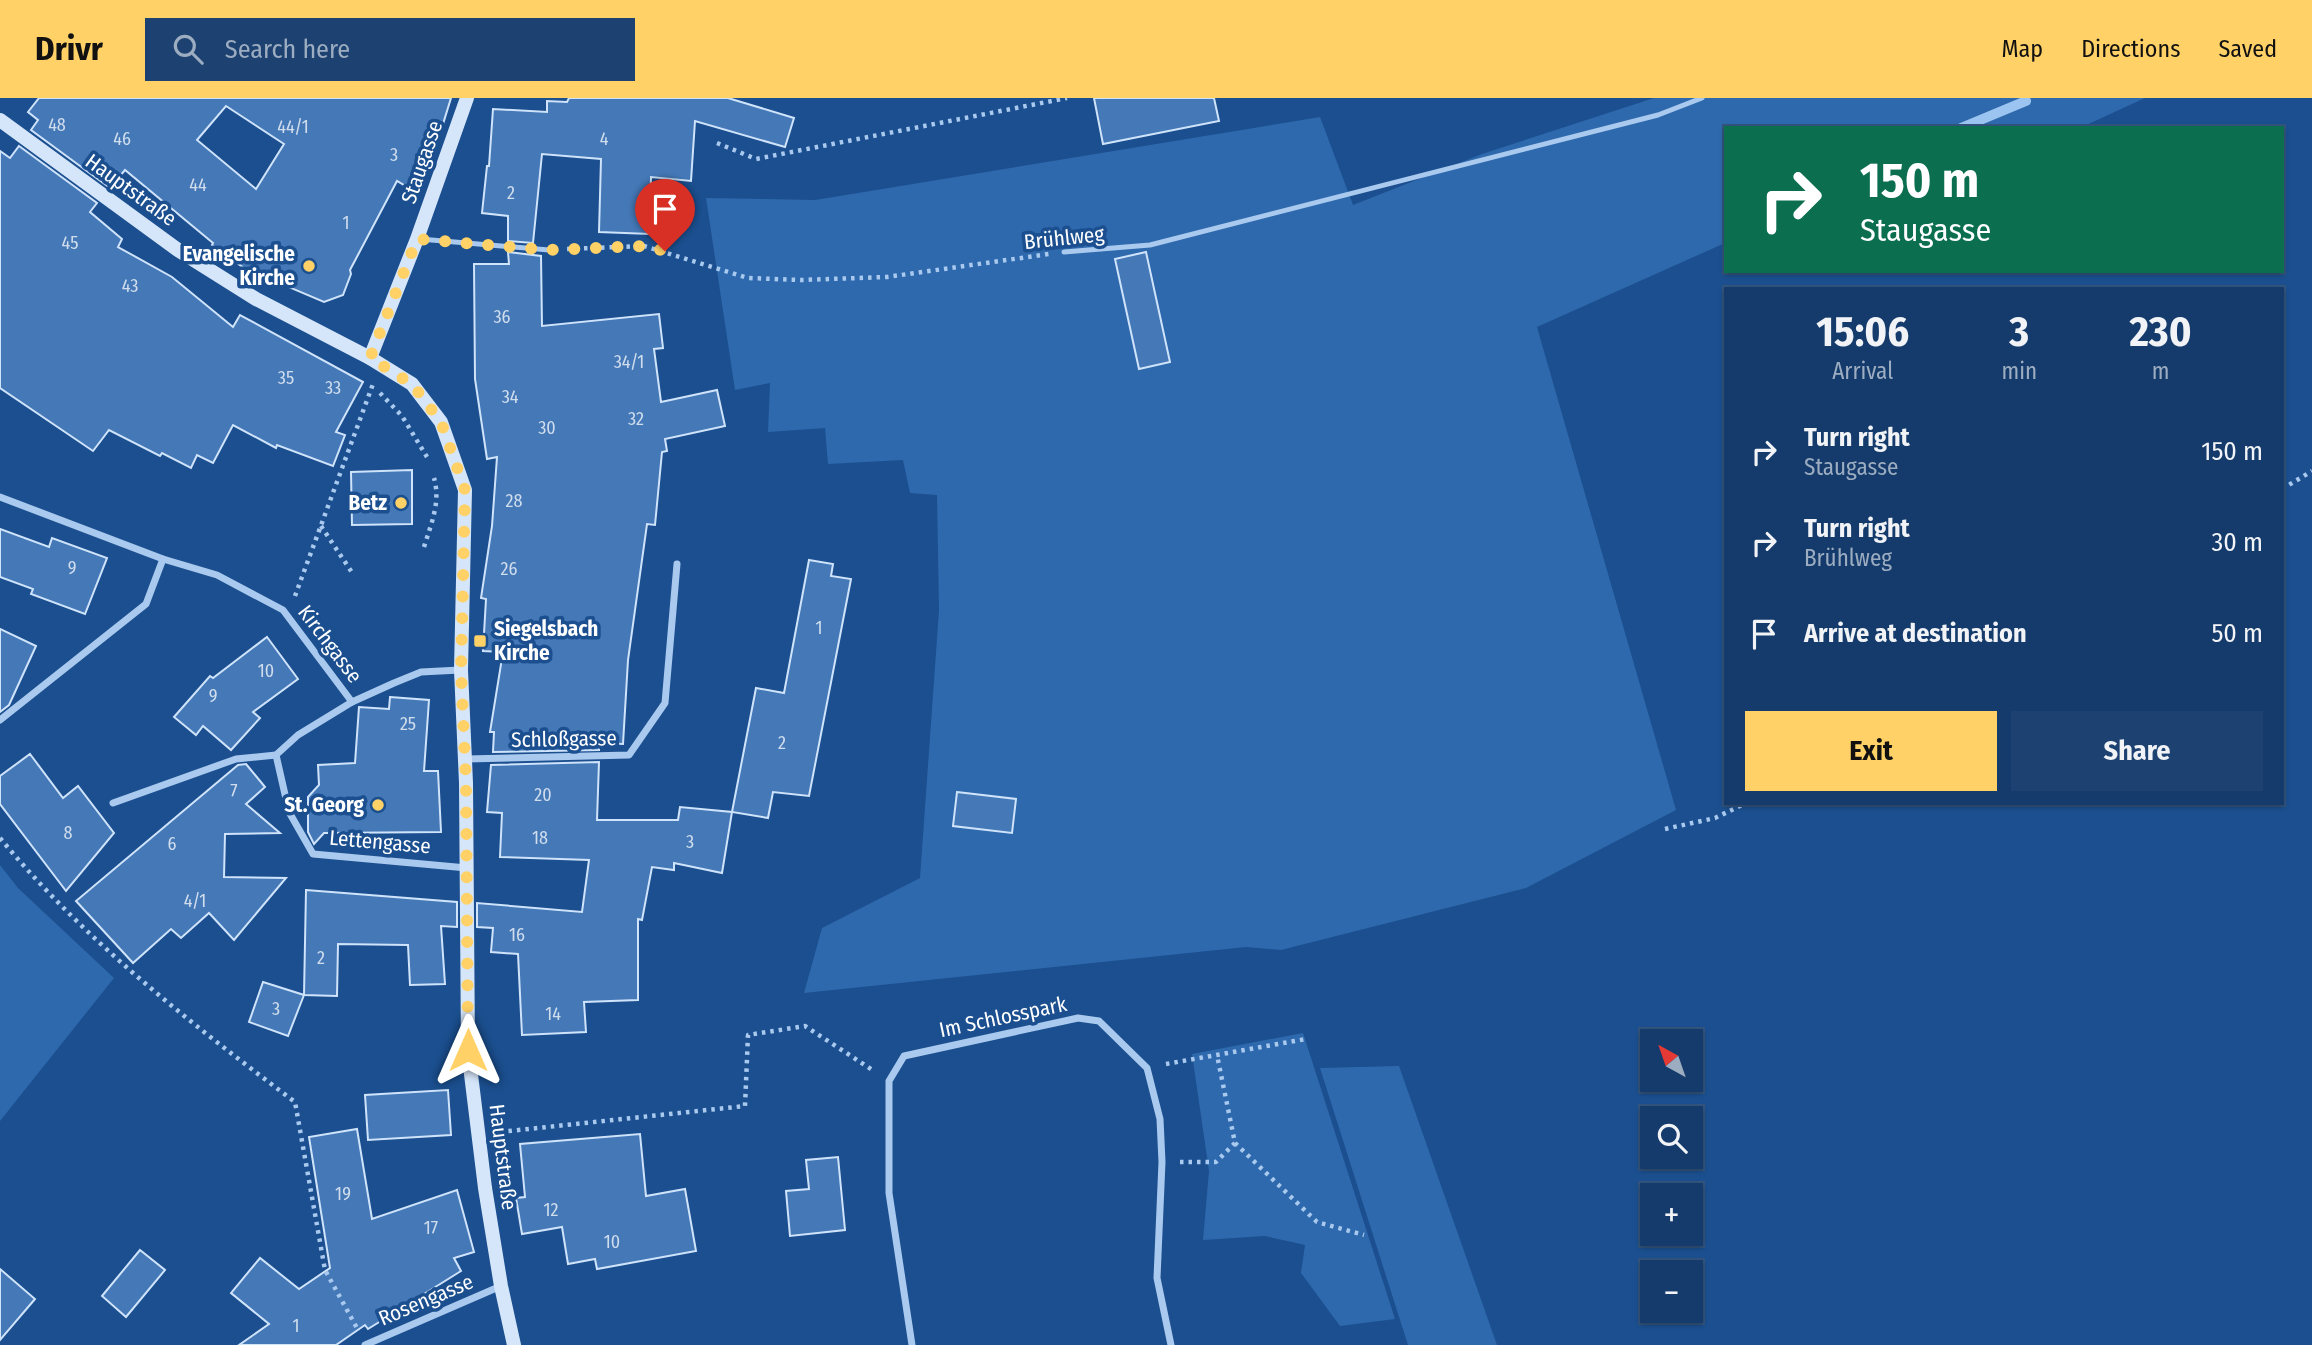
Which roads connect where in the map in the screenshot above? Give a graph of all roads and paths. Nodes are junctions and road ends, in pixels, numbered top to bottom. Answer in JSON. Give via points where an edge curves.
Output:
{"nodes":[{"id":1,"x":467,"y":98,"type":"edge"},
{"id":2,"x":1067,"y":98,"type":"edge"},
{"id":3,"x":1702,"y":98,"type":"edge"},
{"id":4,"x":0,"y":120,"type":"edge"},
{"id":5,"x":717,"y":143,"type":"dead end"},
{"id":6,"x":417,"y":239,"type":"junction"},
{"id":7,"x":549,"y":250,"type":"joint"},
{"id":8,"x":1063,"y":252,"type":"joint"},
{"id":9,"x":375,"y":361,"type":"junction"},
{"id":10,"x":373,"y":385,"type":"junction"},
{"id":11,"x":2312,"y":471,"type":"edge"},
{"id":12,"x":2284,"y":488,"type":"edge"},
{"id":13,"x":0,"y":497,"type":"edge"},
{"id":14,"x":321,"y":526,"type":"junction"},
{"id":15,"x":424,"y":547,"type":"dead end"},
{"id":16,"x":163,"y":559,"type":"junction"},
{"id":17,"x":677,"y":564,"type":"dead end"},
{"id":18,"x":353,"y":574,"type":"dead end"},
{"id":19,"x":283,"y":610,"type":"junction"},
{"id":20,"x":461,"y":670,"type":"junction"},
{"id":21,"x":352,"y":702,"type":"junction"},
{"id":22,"x":0,"y":720,"type":"edge"},
{"id":23,"x":276,"y":755,"type":"junction"},
{"id":24,"x":466,"y":759,"type":"junction"},
{"id":25,"x":113,"y":803,"type":"dead end"},
{"id":26,"x":1742,"y":805,"type":"edge"},
{"id":27,"x":1665,"y":829,"type":"dead end"},
{"id":28,"x":0,"y":838,"type":"edge"},
{"id":29,"x":467,"y":868,"type":"junction"},
{"id":30,"x":1306,"y":1039,"type":"dead end"},
{"id":31,"x":1217,"y":1055,"type":"junction"},
{"id":32,"x":1147,"y":1068,"type":"junction"},
{"id":33,"x":889,"y":1081,"type":"junction"},
{"id":34,"x":479,"y":1135,"type":"junction"},
{"id":35,"x":1235,"y":1143,"type":"junction"},
{"id":36,"x":1162,"y":1162,"type":"junction"},
{"id":37,"x":1364,"y":1235,"type":"dead end"},
{"id":38,"x":500,"y":1286,"type":"junction"},
{"id":39,"x":365,"y":1345,"type":"edge"},
{"id":40,"x":514,"y":1345,"type":"edge"},
{"id":41,"x":912,"y":1345,"type":"edge"},
{"id":42,"x":1171,"y":1345,"type":"edge"}],
"edges":[{"from":1,"to":6,"type":"main road","name":"Staugasse"},
{"from":2,"to":5,"type":"path","via":[[756,159]]},
{"from":3,"to":8,"type":"lane","name":"Brühlweg","via":[[1658,115],[1150,245]]},
{"from":4,"to":9,"type":"main road","name":"Hauptstraße","via":[[178,250],[256,299]]},
{"from":6,"to":7,"type":"lane"},
{"from":6,"to":9,"type":"main road","name":"Staugasse"},
{"from":7,"to":8,"type":"path","name":"Brühlweg","via":[[644,246],[748,278],[801,280],[887,277]]},
{"from":9,"to":10,"type":"path"},
{"from":9,"to":20,"type":"main road","name":"Hauptstraße","via":[[412,384],[441,422],[465,490]]},
{"from":10,"to":14,"type":"path"},
{"from":10,"to":15,"type":"path","via":[[402,416],[426,456],[438,491]]},
{"from":11,"to":12,"type":"path"},
{"from":13,"to":16,"type":"street","name":"Kirchgasse"},
{"from":14,"to":18,"type":"path"},
{"from":14,"to":19,"type":"path","via":[[295,597]]},
{"from":16,"to":19,"type":"street","name":"Kirchgasse","via":[[216,575]]},
{"from":16,"to":22,"type":"street","via":[[146,604]]},
{"from":17,"to":24,"type":"street","name":"Schloßgasse","via":[[666,703],[629,755]]},
{"from":19,"to":21,"type":"street","name":"Kirchgasse"},
{"from":20,"to":21,"type":"street","via":[[421,672]]},
{"from":20,"to":24,"type":"main road","name":"Hauptstraße"},
{"from":21,"to":23,"type":"street","via":[[298,735]]},
{"from":23,"to":25,"type":"street","via":[[236,759]]},
{"from":23,"to":29,"type":"street","name":"Lettengasse","via":[[289,812],[313,854]]},
{"from":24,"to":29,"type":"main road","name":"Hauptstraße"},
{"from":26,"to":27,"type":"path","via":[[1715,818]]},
{"from":28,"to":39,"type":"path","via":[[30,874],[129,971],[295,1102],[325,1270]]},
{"from":29,"to":34,"type":"main road","name":"Hauptstraße","via":[[468,1050]]},
{"from":30,"to":31,"type":"path"},
{"from":31,"to":32,"type":"path"},
{"from":31,"to":35,"type":"path"},
{"from":32,"to":33,"type":"street","name":"Im Schlosspark","via":[[1099,1021],[1078,1018],[904,1056]]},
{"from":32,"to":36,"type":"street","via":[[1160,1119]]},
{"from":33,"to":34,"type":"path","via":[[805,1026],[748,1035],[745,1106]]},
{"from":33,"to":41,"type":"street","via":[[889,1193]]},
{"from":34,"to":38,"type":"main road","name":"Hauptstraße"},
{"from":35,"to":36,"type":"path","via":[[1216,1161]]},
{"from":35,"to":37,"type":"path","via":[[1317,1222]]},
{"from":36,"to":42,"type":"street","via":[[1157,1278]]},
{"from":38,"to":39,"type":"street","name":"Rosengasse"},
{"from":38,"to":40,"type":"main road","name":"Hauptstraße"}]}
